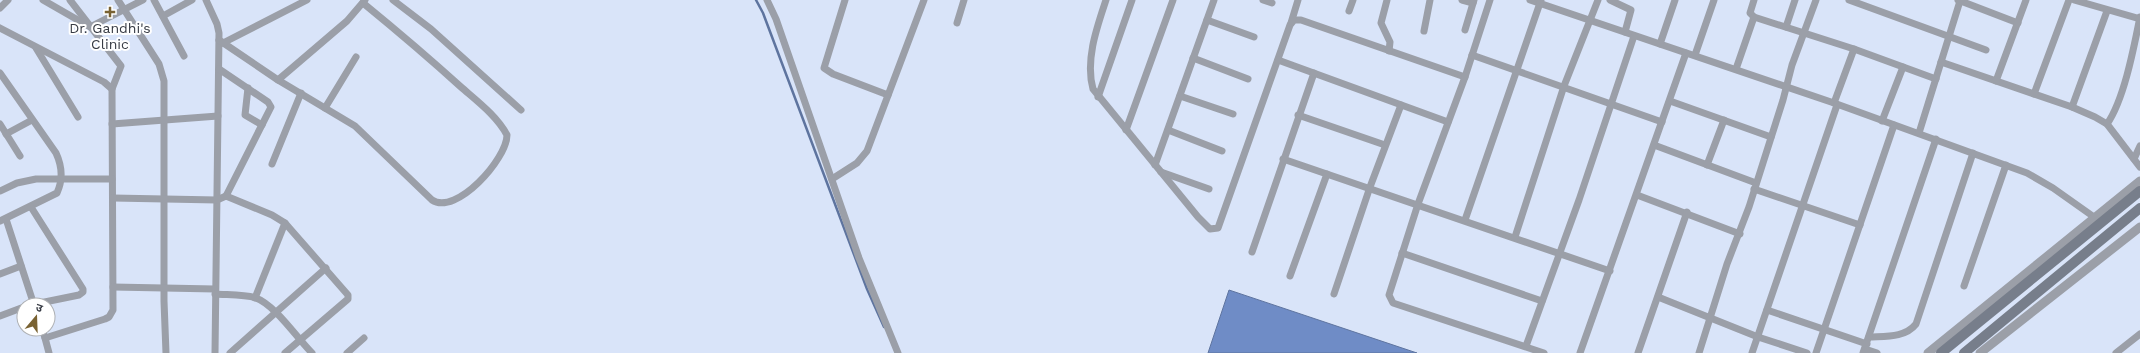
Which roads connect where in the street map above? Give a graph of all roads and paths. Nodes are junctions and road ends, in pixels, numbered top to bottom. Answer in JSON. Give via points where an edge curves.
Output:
{"nodes":[{"id":1,"x":8,"y":0,"type":"edge"},
{"id":2,"x":43,"y":0,"type":"edge"},
{"id":3,"x":70,"y":0,"type":"edge"},
{"id":4,"x":118,"y":0,"type":"edge"},
{"id":5,"x":143,"y":0,"type":"edge"},
{"id":6,"x":154,"y":0,"type":"edge"},
{"id":7,"x":192,"y":0,"type":"edge"},
{"id":8,"x":206,"y":0,"type":"edge"},
{"id":9,"x":307,"y":0,"type":"edge"},
{"id":10,"x":394,"y":0,"type":"edge"},
{"id":11,"x":767,"y":0,"type":"edge"},
{"id":12,"x":845,"y":0,"type":"edge"},
{"id":13,"x":924,"y":0,"type":"edge"},
{"id":14,"x":964,"y":0,"type":"edge"},
{"id":15,"x":1106,"y":0,"type":"edge"},
{"id":16,"x":1132,"y":0,"type":"edge"},
{"id":17,"x":1173,"y":0,"type":"edge"},
{"id":18,"x":1214,"y":0,"type":"edge"},
{"id":19,"x":1263,"y":0,"type":"edge"},
{"id":20,"x":1298,"y":0,"type":"edge"},
{"id":21,"x":1353,"y":0,"type":"edge"},
{"id":22,"x":1387,"y":0,"type":"edge"},
{"id":23,"x":1430,"y":0,"type":"edge"},
{"id":24,"x":1462,"y":0,"type":"edge"},
{"id":25,"x":1490,"y":0,"type":"edge"},
{"id":26,"x":1530,"y":0,"type":"edge"},
{"id":27,"x":1598,"y":0,"type":"edge"},
{"id":28,"x":1610,"y":0,"type":"edge"},
{"id":29,"x":1675,"y":0,"type":"edge"},
{"id":30,"x":1714,"y":0,"type":"edge"},
{"id":31,"x":1754,"y":0,"type":"edge"},
{"id":32,"x":1795,"y":0,"type":"edge"},
{"id":33,"x":1816,"y":0,"type":"edge"},
{"id":34,"x":1848,"y":0,"type":"edge"},
{"id":35,"x":1959,"y":0,"type":"edge"},
{"id":36,"x":2026,"y":0,"type":"edge"},
{"id":37,"x":2068,"y":0,"type":"edge"},
{"id":38,"x":2074,"y":0,"type":"edge"},
{"id":39,"x":364,"y":1,"type":"edge"},
{"id":40,"x":1473,"y":1,"type":"edge"},
{"id":41,"x":1540,"y":2,"type":"edge"},
{"id":42,"x":1272,"y":3,"type":"dead end"},
{"id":43,"x":2096,"y":3,"type":"edge"},
{"id":44,"x":0,"y":8,"type":"edge"},
{"id":45,"x":125,"y":10,"type":"junction"},
{"id":46,"x":1349,"y":10,"type":"dead end"},
{"id":47,"x":2107,"y":11,"type":"junction"},
{"id":48,"x":163,"y":16,"type":"junction"},
{"id":49,"x":1754,"y":17,"type":"junction"},
{"id":50,"x":2140,"y":18,"type":"edge"},
{"id":51,"x":1207,"y":20,"type":"junction"},
{"id":52,"x":1589,"y":21,"type":"junction"},
{"id":53,"x":957,"y":23,"type":"dead end"},
{"id":54,"x":2018,"y":23,"type":"junction"},
{"id":55,"x":1290,"y":25,"type":"junction"},
{"id":56,"x":90,"y":27,"type":"junction"},
{"id":57,"x":1786,"y":27,"type":"junction"},
{"id":58,"x":0,"y":28,"type":"edge"},
{"id":59,"x":1424,"y":30,"type":"dead end"},
{"id":60,"x":1465,"y":30,"type":"dead end"},
{"id":61,"x":1625,"y":32,"type":"junction"},
{"id":62,"x":1804,"y":33,"type":"junction"},
{"id":63,"x":1634,"y":36,"type":"junction"},
{"id":64,"x":1254,"y":37,"type":"dead end"},
{"id":65,"x":1949,"y":37,"type":"junction"},
{"id":66,"x":221,"y":41,"type":"junction"},
{"id":67,"x":1660,"y":44,"type":"junction"},
{"id":68,"x":36,"y":48,"type":"junction"},
{"id":69,"x":1854,"y":49,"type":"junction"},
{"id":70,"x":1986,"y":50,"type":"dead end"},
{"id":71,"x":1389,"y":51,"type":"junction"},
{"id":72,"x":1686,"y":52,"type":"junction"},
{"id":73,"x":1472,"y":55,"type":"junction"},
{"id":74,"x":1695,"y":55,"type":"junction"},
{"id":75,"x":184,"y":56,"type":"dead end"},
{"id":76,"x":356,"y":58,"type":"dead end"},
{"id":77,"x":1194,"y":58,"type":"junction"},
{"id":78,"x":1278,"y":60,"type":"junction"},
{"id":79,"x":1941,"y":62,"type":"junction"},
{"id":80,"x":1904,"y":67,"type":"junction"},
{"id":81,"x":219,"y":69,"type":"junction"},
{"id":82,"x":1736,"y":69,"type":"junction"},
{"id":83,"x":1518,"y":71,"type":"junction"},
{"id":84,"x":1314,"y":72,"type":"junction"},
{"id":85,"x":0,"y":73,"type":"edge"},
{"id":86,"x":1465,"y":77,"type":"junction"},
{"id":87,"x":1248,"y":79,"type":"dead end"},
{"id":88,"x":1936,"y":79,"type":"junction"},
{"id":89,"x":278,"y":80,"type":"junction"},
{"id":90,"x":1996,"y":81,"type":"junction"},
{"id":91,"x":1564,"y":86,"type":"junction"},
{"id":92,"x":1787,"y":87,"type":"junction"},
{"id":93,"x":248,"y":88,"type":"junction"},
{"id":94,"x":112,"y":89,"type":"junction"},
{"id":95,"x":300,"y":93,"type":"junction"},
{"id":96,"x":2034,"y":94,"type":"junction"},
{"id":97,"x":888,"y":95,"type":"junction"},
{"id":98,"x":1180,"y":96,"type":"junction"},
{"id":99,"x":1098,"y":97,"type":"junction"},
{"id":100,"x":1670,"y":101,"type":"junction"},
{"id":101,"x":1612,"y":103,"type":"junction"},
{"id":102,"x":1836,"y":104,"type":"junction"},
{"id":103,"x":1401,"y":105,"type":"junction"},
{"id":104,"x":2072,"y":107,"type":"junction"},
{"id":105,"x":325,"y":108,"type":"junction"},
{"id":106,"x":521,"y":110,"type":"dead end"},
{"id":107,"x":1233,"y":114,"type":"dead end"},
{"id":108,"x":1298,"y":115,"type":"junction"},
{"id":109,"x":218,"y":116,"type":"junction"},
{"id":110,"x":78,"y":117,"type":"dead end"},
{"id":111,"x":32,"y":120,"type":"junction"},
{"id":112,"x":1724,"y":120,"type":"junction"},
{"id":113,"x":164,"y":121,"type":"junction"},
{"id":114,"x":1448,"y":122,"type":"junction"},
{"id":115,"x":1662,"y":122,"type":"junction"},
{"id":116,"x":1882,"y":122,"type":"junction"},
{"id":117,"x":0,"y":124,"type":"edge"},
{"id":118,"x":112,"y":124,"type":"junction"},
{"id":119,"x":2107,"y":124,"type":"junction"},
{"id":120,"x":262,"y":125,"type":"junction"},
{"id":121,"x":1894,"y":125,"type":"junction"},
{"id":122,"x":1126,"y":130,"type":"junction"},
{"id":123,"x":1168,"y":130,"type":"junction"},
{"id":124,"x":1919,"y":133,"type":"junction"},
{"id":125,"x":6,"y":134,"type":"junction"},
{"id":126,"x":1771,"y":137,"type":"junction"},
{"id":127,"x":1936,"y":139,"type":"junction"},
{"id":128,"x":1385,"y":145,"type":"junction"},
{"id":129,"x":1654,"y":145,"type":"junction"},
{"id":130,"x":2140,"y":146,"type":"edge"},
{"id":131,"x":1222,"y":151,"type":"dead end"},
{"id":132,"x":1973,"y":153,"type":"junction"},
{"id":133,"x":20,"y":156,"type":"dead end"},
{"id":134,"x":1283,"y":159,"type":"junction"},
{"id":135,"x":2134,"y":159,"type":"junction"},
{"id":136,"x":272,"y":164,"type":"dead end"},
{"id":137,"x":1155,"y":165,"type":"junction"},
{"id":138,"x":1707,"y":165,"type":"junction"},
{"id":139,"x":2006,"y":165,"type":"junction"},
{"id":140,"x":2140,"y":168,"type":"edge"},
{"id":141,"x":1161,"y":172,"type":"junction"},
{"id":142,"x":1327,"y":174,"type":"junction"},
{"id":143,"x":61,"y":179,"type":"junction"},
{"id":144,"x":832,"y":179,"type":"junction"},
{"id":145,"x":112,"y":180,"type":"junction"},
{"id":146,"x":2140,"y":181,"type":"edge"},
{"id":147,"x":1755,"y":186,"type":"junction"},
{"id":148,"x":1370,"y":187,"type":"junction"},
{"id":149,"x":1209,"y":189,"type":"dead end"},
{"id":150,"x":0,"y":191,"type":"edge"},
{"id":151,"x":2140,"y":191,"type":"edge"},
{"id":152,"x":1637,"y":195,"type":"junction"},
{"id":153,"x":226,"y":196,"type":"junction"},
{"id":154,"x":112,"y":198,"type":"junction"},
{"id":155,"x":164,"y":198,"type":"junction"},
{"id":156,"x":217,"y":200,"type":"junction"},
{"id":157,"x":1418,"y":204,"type":"junction"},
{"id":158,"x":1803,"y":206,"type":"junction"},
{"id":159,"x":31,"y":207,"type":"junction"},
{"id":160,"x":2140,"y":208,"type":"edge"},
{"id":161,"x":1687,"y":212,"type":"junction"},
{"id":162,"x":2094,"y":217,"type":"junction"},
{"id":163,"x":3,"y":220,"type":"edge"},
{"id":164,"x":1465,"y":220,"type":"junction"},
{"id":165,"x":285,"y":223,"type":"junction"},
{"id":166,"x":1860,"y":225,"type":"junction"},
{"id":167,"x":2140,"y":227,"type":"edge"},
{"id":168,"x":1740,"y":234,"type":"junction"},
{"id":169,"x":1514,"y":237,"type":"junction"},
{"id":170,"x":1252,"y":252,"type":"dead end"},
{"id":171,"x":1402,"y":253,"type":"junction"},
{"id":172,"x":1560,"y":254,"type":"junction"},
{"id":173,"x":21,"y":266,"type":"junction"},
{"id":174,"x":326,"y":268,"type":"junction"},
{"id":175,"x":1610,"y":271,"type":"junction"},
{"id":176,"x":0,"y":274,"type":"edge"},
{"id":177,"x":1290,"y":276,"type":"dead end"},
{"id":178,"x":1964,"y":286,"type":"dead end"},
{"id":179,"x":113,"y":287,"type":"junction"},
{"id":180,"x":164,"y":287,"type":"junction"},
{"id":181,"x":215,"y":291,"type":"junction"},
{"id":182,"x":1334,"y":294,"type":"dead end"},
{"id":183,"x":30,"y":297,"type":"edge"},
{"id":184,"x":1658,"y":297,"type":"junction"},
{"id":185,"x":255,"y":298,"type":"junction"},
{"id":186,"x":56,"y":300,"type":"edge"},
{"id":187,"x":1542,"y":301,"type":"junction"},
{"id":188,"x":16,"y":310,"type":"edge"},
{"id":189,"x":1767,"y":310,"type":"junction"},
{"id":190,"x":275,"y":313,"type":"junction"},
{"id":191,"x":0,"y":316,"type":"edge"},
{"id":192,"x":1711,"y":317,"type":"junction"},
{"id":193,"x":1824,"y":329,"type":"junction"},
{"id":194,"x":2140,"y":334,"type":"edge"},
{"id":195,"x":1758,"y":337,"type":"junction"},
{"id":196,"x":45,"y":338,"type":"joint"},
{"id":197,"x":364,"y":338,"type":"dead end"},
{"id":198,"x":300,"y":341,"type":"junction"},
{"id":199,"x":1526,"y":346,"type":"junction"},
{"id":200,"x":1866,"y":346,"type":"edge"},
{"id":201,"x":1946,"y":352,"type":"edge"},
{"id":202,"x":1984,"y":352,"type":"edge"},
{"id":203,"x":49,"y":353,"type":"edge"},
{"id":204,"x":166,"y":353,"type":"edge"},
{"id":205,"x":215,"y":353,"type":"edge"},
{"id":206,"x":230,"y":353,"type":"edge"},
{"id":207,"x":285,"y":353,"type":"edge"},
{"id":208,"x":312,"y":353,"type":"edge"},
{"id":209,"x":347,"y":353,"type":"edge"},
{"id":210,"x":898,"y":353,"type":"edge"},
{"id":211,"x":1544,"y":353,"type":"edge"},
{"id":212,"x":1580,"y":353,"type":"edge"},
{"id":213,"x":1638,"y":353,"type":"edge"},
{"id":214,"x":1699,"y":353,"type":"edge"},
{"id":215,"x":1752,"y":353,"type":"edge"},
{"id":216,"x":1807,"y":353,"type":"edge"},
{"id":217,"x":1816,"y":353,"type":"edge"},
{"id":218,"x":1877,"y":353,"type":"edge"},
{"id":219,"x":1928,"y":353,"type":"edge"},
{"id":220,"x":1964,"y":353,"type":"edge"},
{"id":221,"x":2116,"y":353,"type":"edge"}],
"edges":[{"from":1,"to":44,"type":"street"},
{"from":2,"to":56,"type":"street"},
{"from":3,"to":56,"type":"street"},
{"from":4,"to":45,"type":"street"},
{"from":5,"to":45,"type":"street"},
{"from":6,"to":48,"type":"street"},
{"from":7,"to":48,"type":"street"},
{"from":8,"to":66,"type":"street","via":[[217,24]]},
{"from":9,"to":66,"type":"street"},
{"from":10,"to":106,"type":"street","via":[[431,29]]},
{"from":11,"to":144,"type":"street"},
{"from":12,"to":97,"type":"street","via":[[824,68],[833,74]]},
{"from":13,"to":97,"type":"street"},
{"from":14,"to":53,"type":"street"},
{"from":15,"to":99,"type":"street","via":[[1095,33],[1092,53],[1091,83]]},
{"from":16,"to":99,"type":"street"},
{"from":17,"to":122,"type":"street"},
{"from":18,"to":51,"type":"street"},
{"from":19,"to":42,"type":"street"},
{"from":20,"to":55,"type":"street"},
{"from":21,"to":46,"type":"street"},
{"from":22,"to":71,"type":"street","via":[[1381,23],[1390,42]]},
{"from":23,"to":59,"type":"street"},
{"from":24,"to":40,"type":"street"},
{"from":25,"to":73,"type":"street"},
{"from":26,"to":41,"type":"street"},
{"from":27,"to":52,"type":"street"},
{"from":28,"to":61,"type":"street","via":[[1631,10]]},
{"from":29,"to":67,"type":"street"},
{"from":30,"to":74,"type":"street"},
{"from":31,"to":49,"type":"street","via":[[1750,13]]},
{"from":32,"to":57,"type":"street"},
{"from":33,"to":62,"type":"street"},
{"from":34,"to":65,"type":"street"},
{"from":35,"to":54,"type":"street"},
{"from":35,"to":65,"type":"street"},
{"from":36,"to":54,"type":"street"},
{"from":37,"to":96,"type":"street"},
{"from":38,"to":43,"type":"street"},
{"from":39,"to":89,"type":"street","via":[[347,21]]},
{"from":39,"to":105,"type":"street","via":[[474,98],[502,126],[507,140],[481,181],[453,201],[441,204],[432,200],[362,131]]},
{"from":40,"to":60,"type":"street"},
{"from":41,"to":52,"type":"street"},
{"from":41,"to":83,"type":"street"},
{"from":43,"to":47,"type":"street"},
{"from":45,"to":56,"type":"street"},
{"from":45,"to":113,"type":"street","via":[[162,70]]},
{"from":47,"to":50,"type":"street"},
{"from":47,"to":104,"type":"street"},
{"from":48,"to":75,"type":"street"},
{"from":49,"to":57,"type":"street"},
{"from":49,"to":82,"type":"street"},
{"from":50,"to":119,"type":"street","via":[[2134,53]]},
{"from":51,"to":64,"type":"street"},
{"from":51,"to":77,"type":"street"},
{"from":52,"to":61,"type":"street"},
{"from":52,"to":91,"type":"street"},
{"from":54,"to":90,"type":"street"},
{"from":55,"to":71,"type":"street","via":[[1294,20],[1300,20]]},
{"from":55,"to":78,"type":"street"},
{"from":56,"to":94,"type":"street","via":[[121,66]]},
{"from":57,"to":62,"type":"street"},
{"from":58,"to":68,"type":"street"},
{"from":61,"to":63,"type":"street"},
{"from":62,"to":69,"type":"street"},
{"from":62,"to":92,"type":"street"},
{"from":63,"to":67,"type":"street"},
{"from":63,"to":101,"type":"street"},
{"from":65,"to":70,"type":"street"},
{"from":65,"to":79,"type":"street"},
{"from":66,"to":81,"type":"street"},
{"from":66,"to":89,"type":"street"},
{"from":67,"to":72,"type":"street"},
{"from":68,"to":94,"type":"street","via":[[104,82]]},
{"from":68,"to":110,"type":"street"},
{"from":69,"to":80,"type":"street"},
{"from":69,"to":102,"type":"street"},
{"from":71,"to":86,"type":"street"},
{"from":72,"to":74,"type":"street"},
{"from":72,"to":100,"type":"street"},
{"from":73,"to":83,"type":"street"},
{"from":73,"to":86,"type":"street"},
{"from":74,"to":82,"type":"street"},
{"from":76,"to":105,"type":"street"},
{"from":77,"to":87,"type":"street"},
{"from":77,"to":98,"type":"street"},
{"from":78,"to":84,"type":"street"},
{"from":78,"to":141,"type":"street","via":[[1218,228],[1210,229],[1204,224]]},
{"from":79,"to":88,"type":"street"},
{"from":79,"to":90,"type":"street"},
{"from":80,"to":88,"type":"street"},
{"from":80,"to":116,"type":"street"},
{"from":81,"to":93,"type":"street"},
{"from":81,"to":109,"type":"street"},
{"from":82,"to":92,"type":"street"},
{"from":83,"to":91,"type":"street"},
{"from":83,"to":164,"type":"street"},
{"from":84,"to":103,"type":"street"},
{"from":84,"to":108,"type":"street"},
{"from":85,"to":111,"type":"street"},
{"from":86,"to":114,"type":"street"},
{"from":88,"to":124,"type":"street"},
{"from":89,"to":95,"type":"street"},
{"from":90,"to":96,"type":"street"},
{"from":91,"to":101,"type":"street"},
{"from":91,"to":169,"type":"street"},
{"from":92,"to":102,"type":"street"},
{"from":92,"to":126,"type":"street"},
{"from":93,"to":120,"type":"street","via":[[245,115]]},
{"from":93,"to":120,"type":"street","via":[[270,104]]},
{"from":94,"to":118,"type":"street"},
{"from":95,"to":105,"type":"street"},
{"from":95,"to":136,"type":"street"},
{"from":96,"to":104,"type":"street"},
{"from":97,"to":144,"type":"street","via":[[864,157]]},
{"from":98,"to":107,"type":"street"},
{"from":98,"to":123,"type":"street"},
{"from":99,"to":122,"type":"street"},
{"from":100,"to":112,"type":"street"},
{"from":100,"to":115,"type":"street"},
{"from":101,"to":115,"type":"street"},
{"from":101,"to":172,"type":"street"},
{"from":102,"to":116,"type":"street"},
{"from":102,"to":158,"type":"street"},
{"from":103,"to":114,"type":"street"},
{"from":103,"to":128,"type":"street"},
{"from":104,"to":119,"type":"street"},
{"from":108,"to":128,"type":"street"},
{"from":108,"to":134,"type":"street"},
{"from":109,"to":113,"type":"street"},
{"from":109,"to":156,"type":"street"},
{"from":111,"to":125,"type":"street"},
{"from":111,"to":143,"type":"street","via":[[56,153],[60,162]]},
{"from":112,"to":126,"type":"street"},
{"from":112,"to":138,"type":"street"},
{"from":113,"to":118,"type":"street"},
{"from":113,"to":155,"type":"street"},
{"from":114,"to":157,"type":"street"},
{"from":115,"to":129,"type":"street"},
{"from":116,"to":121,"type":"street"},
{"from":117,"to":125,"type":"street"},
{"from":118,"to":145,"type":"street"},
{"from":119,"to":135,"type":"street"},
{"from":120,"to":153,"type":"street"},
{"from":121,"to":124,"type":"street"},
{"from":121,"to":166,"type":"street"},
{"from":122,"to":137,"type":"street"},
{"from":123,"to":131,"type":"street"},
{"from":123,"to":137,"type":"street"},
{"from":124,"to":127,"type":"street"},
{"from":125,"to":133,"type":"street"},
{"from":126,"to":147,"type":"street"},
{"from":127,"to":132,"type":"street"},
{"from":127,"to":200,"type":"street"},
{"from":128,"to":148,"type":"street"},
{"from":129,"to":138,"type":"street"},
{"from":129,"to":152,"type":"street"},
{"from":130,"to":135,"type":"street"},
{"from":132,"to":139,"type":"street"},
{"from":132,"to":200,"type":"street","via":[[1916,324],[1903,334]]},
{"from":134,"to":142,"type":"street"},
{"from":134,"to":170,"type":"street"},
{"from":135,"to":140,"type":"street"},
{"from":137,"to":141,"type":"street"},
{"from":138,"to":147,"type":"street"},
{"from":139,"to":162,"type":"street","via":[[2054,188]]},
{"from":139,"to":178,"type":"street"},
{"from":141,"to":149,"type":"street"},
{"from":142,"to":148,"type":"street"},
{"from":142,"to":177,"type":"street"},
{"from":143,"to":145,"type":"street"},
{"from":143,"to":150,"type":"street","via":[[27,180]]},
{"from":143,"to":159,"type":"street","via":[[57,193]]},
{"from":144,"to":210,"type":"street","via":[[859,258]]},
{"from":145,"to":154,"type":"street"},
{"from":146,"to":162,"type":"street"},
{"from":147,"to":158,"type":"street"},
{"from":147,"to":168,"type":"street"},
{"from":148,"to":157,"type":"street"},
{"from":148,"to":182,"type":"street"},
{"from":151,"to":201,"type":"main road"},
{"from":152,"to":161,"type":"street"},
{"from":152,"to":175,"type":"street"},
{"from":153,"to":156,"type":"street"},
{"from":153,"to":165,"type":"street"},
{"from":154,"to":155,"type":"street"},
{"from":154,"to":179,"type":"street"},
{"from":155,"to":156,"type":"street"},
{"from":155,"to":180,"type":"street"},
{"from":156,"to":181,"type":"street"},
{"from":157,"to":164,"type":"street"},
{"from":157,"to":171,"type":"street"},
{"from":158,"to":166,"type":"street"},
{"from":158,"to":189,"type":"street"},
{"from":159,"to":163,"type":"street"},
{"from":159,"to":186,"type":"street","via":[[83,289],[79,295]]},
{"from":160,"to":220,"type":"main road"},
{"from":161,"to":168,"type":"street"},
{"from":161,"to":184,"type":"street"},
{"from":162,"to":219,"type":"street"},
{"from":163,"to":173,"type":"street"},
{"from":164,"to":169,"type":"street"},
{"from":165,"to":174,"type":"street"},
{"from":165,"to":185,"type":"street"},
{"from":166,"to":193,"type":"street"},
{"from":167,"to":202,"type":"street"},
{"from":168,"to":192,"type":"street","via":[[1727,264]]},
{"from":169,"to":172,"type":"street"},
{"from":171,"to":187,"type":"street"},
{"from":171,"to":199,"type":"street","via":[[1388,295],[1393,302]]},
{"from":172,"to":175,"type":"street"},
{"from":172,"to":187,"type":"street"},
{"from":173,"to":176,"type":"street"},
{"from":173,"to":183,"type":"street"},
{"from":174,"to":190,"type":"street"},
{"from":174,"to":198,"type":"street","via":[[346,291],[348,299]]},
{"from":175,"to":212,"type":"street"},
{"from":179,"to":180,"type":"street"},
{"from":179,"to":196,"type":"street","via":[[113,310],[109,317]]},
{"from":180,"to":181,"type":"street"},
{"from":180,"to":204,"type":"street"},
{"from":181,"to":185,"type":"street"},
{"from":181,"to":205,"type":"street"},
{"from":184,"to":192,"type":"street"},
{"from":184,"to":213,"type":"street"},
{"from":185,"to":190,"type":"street"},
{"from":187,"to":199,"type":"street"},
{"from":188,"to":191,"type":"street"},
{"from":189,"to":193,"type":"street"},
{"from":189,"to":195,"type":"street"},
{"from":190,"to":198,"type":"street"},
{"from":190,"to":206,"type":"street"},
{"from":192,"to":195,"type":"street"},
{"from":192,"to":214,"type":"street"},
{"from":193,"to":200,"type":"street"},
{"from":193,"to":217,"type":"street"},
{"from":194,"to":221,"type":"street"},
{"from":195,"to":215,"type":"street"},
{"from":195,"to":216,"type":"street"},
{"from":196,"to":203,"type":"street"},
{"from":197,"to":209,"type":"street"},
{"from":198,"to":207,"type":"street"},
{"from":198,"to":208,"type":"street"},
{"from":199,"to":211,"type":"street"},
{"from":200,"to":218,"type":"street"}]}
